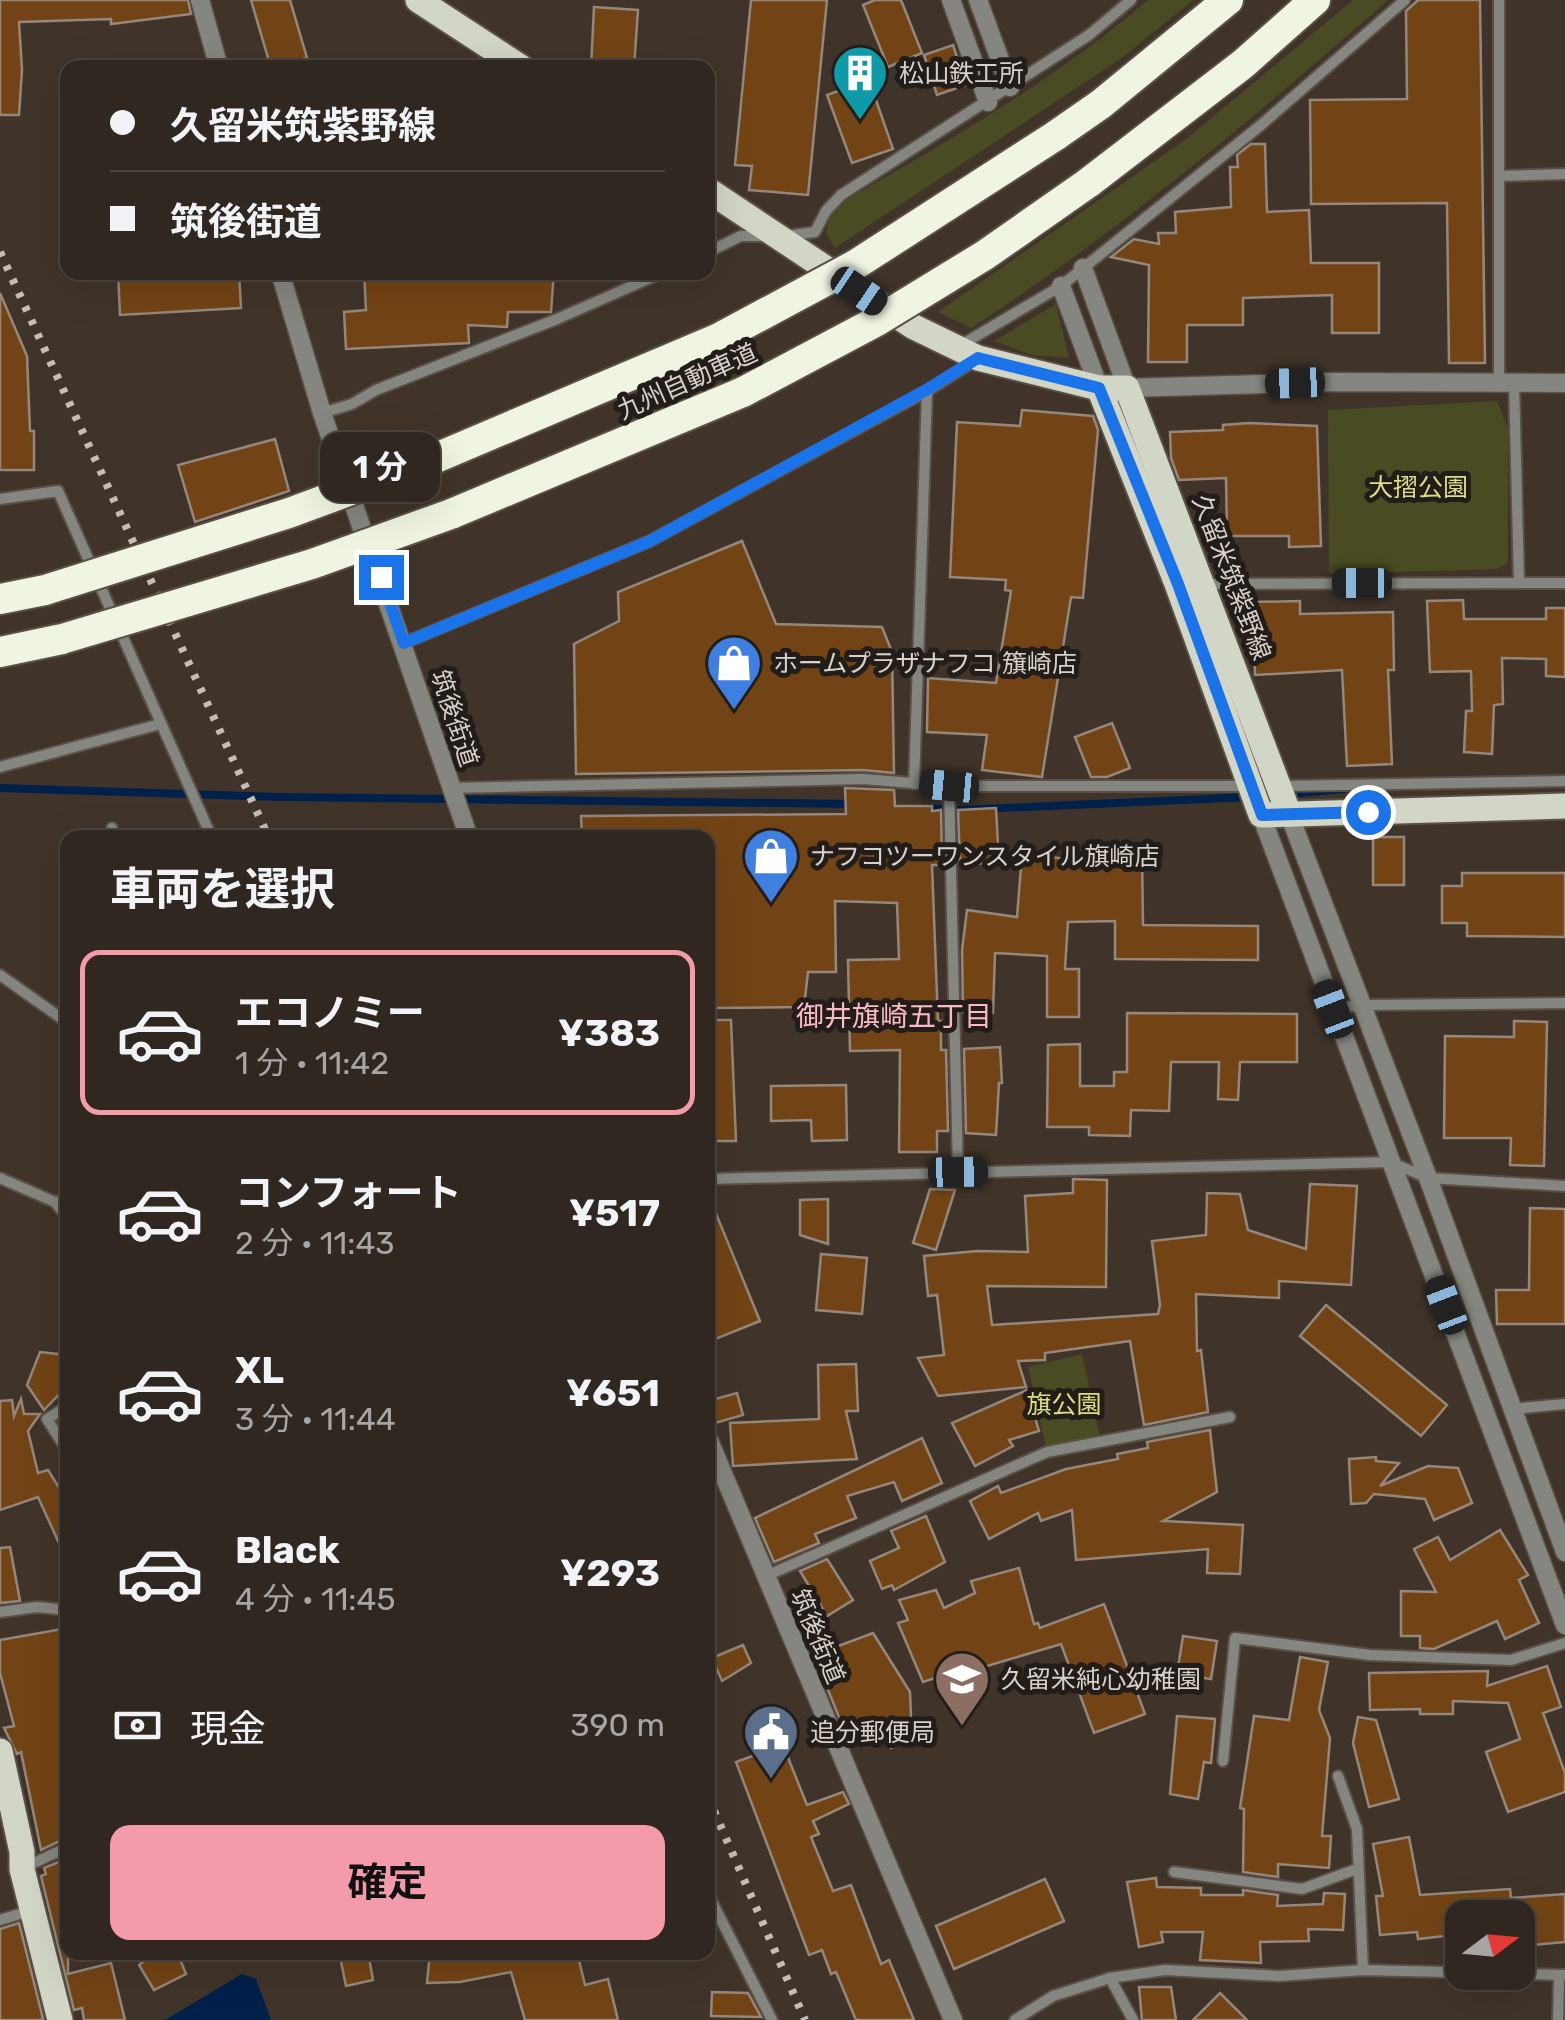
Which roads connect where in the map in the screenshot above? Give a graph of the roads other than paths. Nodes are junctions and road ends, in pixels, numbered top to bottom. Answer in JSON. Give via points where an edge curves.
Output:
{"nodes":[{"id":1,"x":200,"y":0,"type":"edge"},
{"id":2,"x":418,"y":0,"type":"edge"},
{"id":3,"x":951,"y":0,"type":"edge"},
{"id":4,"x":978,"y":0,"type":"edge"},
{"id":5,"x":1130,"y":0,"type":"edge"},
{"id":6,"x":1215,"y":0,"type":"edge"},
{"id":7,"x":1228,"y":0,"type":"edge"},
{"id":8,"x":1315,"y":0,"type":"edge"},
{"id":9,"x":1405,"y":0,"type":"edge"},
{"id":10,"x":1500,"y":0,"type":"edge"},
{"id":11,"x":217,"y":60,"type":"edge"},
{"id":12,"x":510,"y":60,"type":"edge"},
{"id":13,"x":1010,"y":87,"type":"junction"},
{"id":14,"x":988,"y":102,"type":"junction"},
{"id":15,"x":1101,"y":104,"type":"junction"},
{"id":16,"x":1565,"y":174,"type":"edge"},
{"id":17,"x":1500,"y":176,"type":"junction"},
{"id":18,"x":715,"y":195,"type":"edge"},
{"id":19,"x":778,"y":236,"type":"junction"},
{"id":20,"x":715,"y":249,"type":"edge"},
{"id":21,"x":1083,"y":268,"type":"junction"},
{"id":22,"x":282,"y":280,"type":"edge"},
{"id":23,"x":644,"y":280,"type":"edge"},
{"id":24,"x":1061,"y":286,"type":"junction"},
{"id":25,"x":967,"y":353,"type":"junction"},
{"id":26,"x":1506,"y":382,"type":"junction"},
{"id":27,"x":1565,"y":383,"type":"edge"},
{"id":28,"x":1099,"y":388,"type":"junction"},
{"id":29,"x":1128,"y":388,"type":"junction"},
{"id":30,"x":926,"y":390,"type":"junction"},
{"id":31,"x":322,"y":413,"type":"junction"},
{"id":32,"x":0,"y":499,"type":"edge"},
{"id":33,"x":1520,"y":583,"type":"junction"},
{"id":34,"x":1565,"y":583,"type":"edge"},
{"id":35,"x":1204,"y":584,"type":"junction"},
{"id":36,"x":0,"y":599,"type":"edge"},
{"id":37,"x":404,"y":643,"type":"junction"},
{"id":38,"x":0,"y":652,"type":"edge"},
{"id":39,"x":160,"y":724,"type":"junction"},
{"id":40,"x":0,"y":768,"type":"edge"},
{"id":41,"x":1565,"y":780,"type":"edge"},
{"id":42,"x":914,"y":784,"type":"junction"},
{"id":43,"x":949,"y":786,"type":"junction"},
{"id":44,"x":1251,"y":786,"type":"junction"},
{"id":45,"x":1278,"y":786,"type":"junction"},
{"id":46,"x":452,"y":788,"type":"junction"},
{"id":47,"x":1565,"y":806,"type":"edge"},
{"id":48,"x":1288,"y":814,"type":"junction"},
{"id":49,"x":1262,"y":815,"type":"junction"},
{"id":50,"x":208,"y":830,"type":"edge"},
{"id":51,"x":466,"y":830,"type":"edge"},
{"id":52,"x":0,"y":975,"type":"edge"},
{"id":53,"x":1565,"y":1002,"type":"edge"},
{"id":54,"x":1362,"y":1005,"type":"junction"},
{"id":55,"x":1333,"y":1009,"type":"junction"},
{"id":56,"x":60,"y":1017,"type":"edge"},
{"id":57,"x":1390,"y":1162,"type":"junction"},
{"id":58,"x":958,"y":1172,"type":"junction"},
{"id":59,"x":0,"y":1178,"type":"edge"},
{"id":60,"x":715,"y":1178,"type":"edge"},
{"id":61,"x":1428,"y":1178,"type":"junction"},
{"id":62,"x":1565,"y":1186,"type":"edge"},
{"id":63,"x":55,"y":1202,"type":"junction"},
{"id":64,"x":60,"y":1202,"type":"edge"},
{"id":65,"x":60,"y":1208,"type":"edge"},
{"id":66,"x":1565,"y":1404,"type":"edge"},
{"id":67,"x":1512,"y":1409,"type":"junction"},
{"id":68,"x":60,"y":1411,"type":"edge"},
{"id":69,"x":1230,"y":1418,"type":"dead end"},
{"id":70,"x":60,"y":1440,"type":"edge"},
{"id":71,"x":715,"y":1455,"type":"edge"},
{"id":72,"x":1565,"y":1552,"type":"edge"},
{"id":73,"x":766,"y":1576,"type":"junction"},
{"id":74,"x":60,"y":1609,"type":"edge"},
{"id":75,"x":0,"y":1612,"type":"edge"},
{"id":76,"x":1565,"y":1625,"type":"edge"},
{"id":77,"x":1565,"y":1643,"type":"edge"},
{"id":78,"x":0,"y":1751,"type":"edge"},
{"id":79,"x":1223,"y":1761,"type":"dead end"},
{"id":80,"x":1338,"y":1776,"type":"dead end"},
{"id":81,"x":60,"y":1849,"type":"edge"},
{"id":82,"x":18,"y":1857,"type":"junction"},
{"id":83,"x":1358,"y":1869,"type":"junction"},
{"id":84,"x":1174,"y":1872,"type":"dead end"},
{"id":85,"x":715,"y":1908,"type":"edge"},
{"id":86,"x":33,"y":1910,"type":"junction"},
{"id":87,"x":0,"y":1920,"type":"edge"},
{"id":88,"x":1364,"y":1970,"type":"junction"},
{"id":89,"x":1562,"y":1976,"type":"edge"},
{"id":90,"x":1110,"y":1978,"type":"junction"},
{"id":91,"x":60,"y":2020,"type":"edge"},
{"id":92,"x":772,"y":2020,"type":"edge"},
{"id":93,"x":953,"y":2020,"type":"edge"},
{"id":94,"x":1015,"y":2020,"type":"edge"},
{"id":95,"x":1133,"y":2020,"type":"edge"},
{"id":96,"x":1558,"y":2020,"type":"edge"}],
"edges":[{"from":1,"to":11,"type":"street"},
{"from":2,"to":12,"type":"main road"},
{"from":3,"to":14,"type":"street"},
{"from":4,"to":13,"type":"street"},
{"from":5,"to":13,"type":"street"},
{"from":6,"to":15,"type":"highway"},
{"from":7,"to":15,"type":"highway","name":"九州自動車道"},
{"from":8,"to":38,"type":"highway","name":"九州自動車道","bridge":true,"via":[[1243,64],[985,255],[743,392],[451,514],[312,564]]},
{"from":9,"to":21,"type":"street"},
{"from":10,"to":17,"type":"street"},
{"from":13,"to":14,"type":"street"},
{"from":14,"to":19,"type":"street","via":[[841,195],[815,232]]},
{"from":15,"to":36,"type":"highway","name":"九州自動車道","bridge":true,"via":[[855,264],[720,338],[290,513]]},
{"from":16,"to":17,"type":"street"},
{"from":17,"to":26,"type":"street"},
{"from":18,"to":19,"type":"main road"},
{"from":19,"to":20,"type":"street","via":[[741,236]]},
{"from":19,"to":25,"type":"main road","via":[[914,328]]},
{"from":21,"to":24,"type":"street"},
{"from":21,"to":29,"type":"street"},
{"from":22,"to":31,"type":"street","name":"筑後街道"},
{"from":23,"to":31,"type":"street"},
{"from":24,"to":25,"type":"street"},
{"from":24,"to":28,"type":"street"},
{"from":25,"to":28,"type":"main road"},
{"from":25,"to":30,"type":"street"},
{"from":26,"to":27,"type":"street"},
{"from":26,"to":29,"type":"street"},
{"from":26,"to":33,"type":"street"},
{"from":28,"to":29,"type":"main road"},
{"from":28,"to":44,"type":"main road"},
{"from":29,"to":35,"type":"main road","name":"久留米筑紫野線"},
{"from":30,"to":37,"type":"street","via":[[650,541]]},
{"from":30,"to":42,"type":"street"},
{"from":31,"to":37,"type":"street","name":"筑後街道"},
{"from":32,"to":39,"type":"street","via":[[58,491]]},
{"from":33,"to":34,"type":"street"},
{"from":33,"to":35,"type":"street"},
{"from":35,"to":45,"type":"main road","name":"久留米筑紫野線"},
{"from":37,"to":46,"type":"street","name":"筑後街道"},
{"from":39,"to":40,"type":"street"},
{"from":39,"to":50,"type":"street"},
{"from":41,"to":45,"type":"street"},
{"from":42,"to":43,"type":"street"},
{"from":42,"to":46,"type":"street","via":[[863,779]]},
{"from":43,"to":44,"type":"street"},
{"from":43,"to":58,"type":"street"},
{"from":44,"to":45,"type":"street"},
{"from":44,"to":49,"type":"main road"},
{"from":45,"to":48,"type":"main road","name":"久留米筑紫野線"},
{"from":46,"to":51,"type":"street","name":"筑後街道"},
{"from":47,"to":48,"type":"main road"},
{"from":48,"to":49,"type":"main road"},
{"from":48,"to":54,"type":"street"},
{"from":49,"to":55,"type":"street"},
{"from":52,"to":56,"type":"street"},
{"from":53,"to":54,"type":"street"},
{"from":54,"to":55,"type":"street"},
{"from":54,"to":61,"type":"street"},
{"from":55,"to":57,"type":"street"},
{"from":57,"to":58,"type":"street"},
{"from":57,"to":61,"type":"street"},
{"from":57,"to":76,"type":"street"},
{"from":58,"to":60,"type":"street"},
{"from":59,"to":63,"type":"street"},
{"from":61,"to":62,"type":"street"},
{"from":61,"to":67,"type":"street"},
{"from":63,"to":64,"type":"street"},
{"from":63,"to":65,"type":"street"},
{"from":66,"to":67,"type":"street"},
{"from":67,"to":72,"type":"street"},
{"from":68,"to":70,"type":"street","via":[[47,1420]]},
{"from":69,"to":73,"type":"street","via":[[1047,1452]]},
{"from":71,"to":73,"type":"street","name":"筑後街道"},
{"from":73,"to":93,"type":"street","name":"筑後街道"},
{"from":74,"to":75,"type":"street"},
{"from":77,"to":79,"type":"street","via":[[1511,1660],[1370,1655],[1235,1638]]},
{"from":78,"to":82,"type":"main road"},
{"from":80,"to":83,"type":"street","via":[[1357,1830]]},
{"from":81,"to":82,"type":"street"},
{"from":82,"to":86,"type":"main road"},
{"from":83,"to":84,"type":"street","via":[[1302,1889]]},
{"from":83,"to":88,"type":"street"},
{"from":85,"to":92,"type":"street"},
{"from":86,"to":87,"type":"street"},
{"from":86,"to":91,"type":"main road"},
{"from":88,"to":89,"type":"street"},
{"from":88,"to":90,"type":"street","via":[[1279,1976],[1164,1970]]},
{"from":89,"to":96,"type":"street"},
{"from":90,"to":94,"type":"street","via":[[1054,1996]]},
{"from":90,"to":95,"type":"street"}]}
